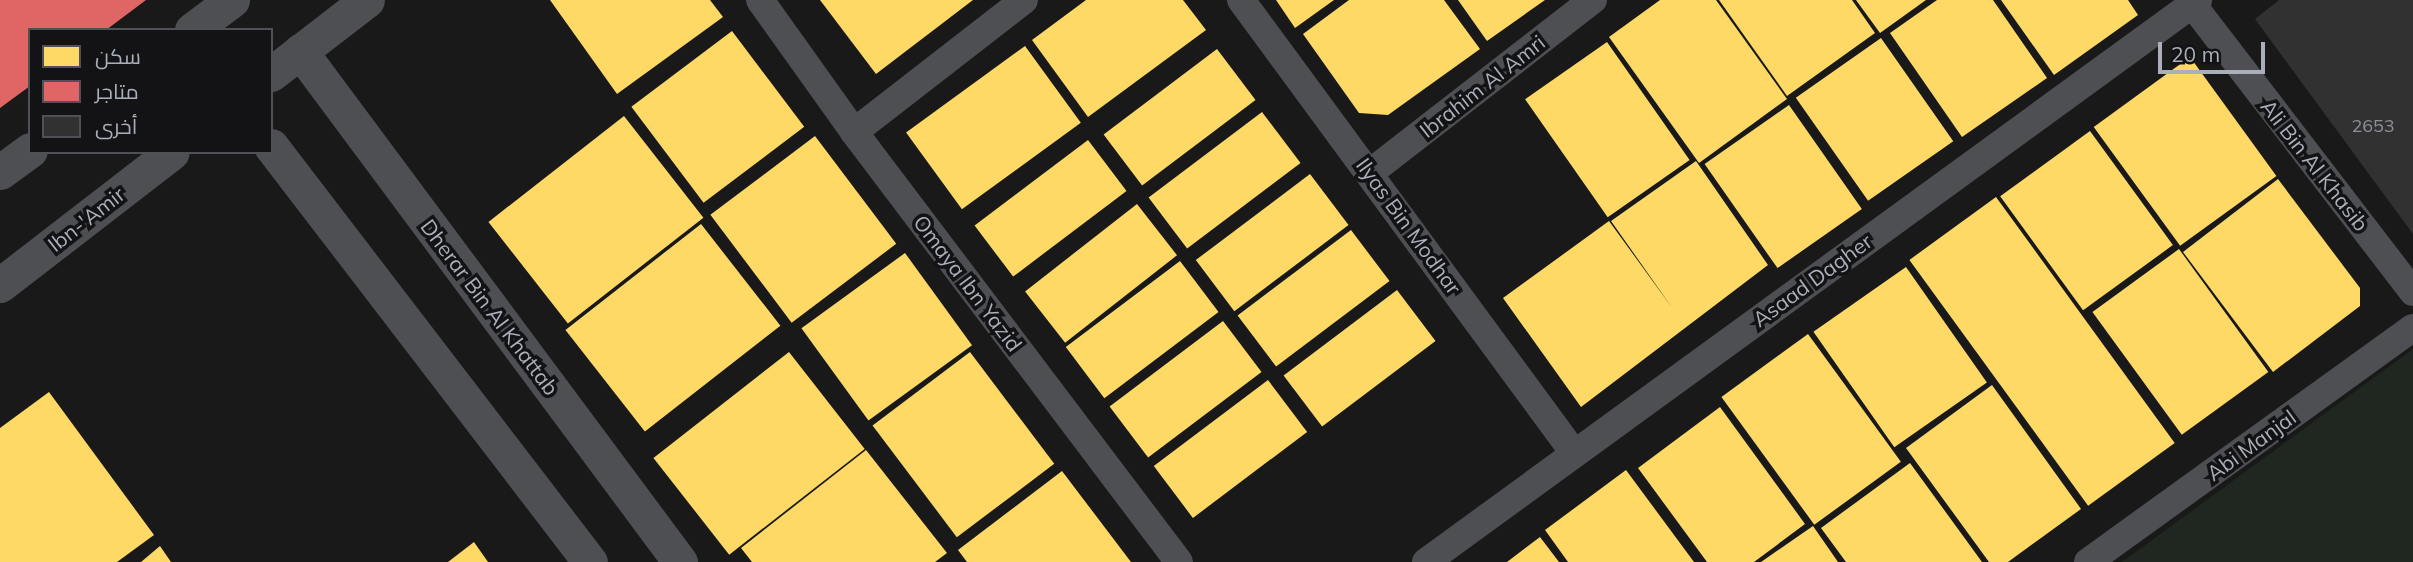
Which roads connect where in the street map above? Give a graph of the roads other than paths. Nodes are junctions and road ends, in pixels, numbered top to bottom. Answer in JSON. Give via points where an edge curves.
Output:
{"nodes":[{"id":1,"x":232,"y":0,"type":"edge"},
{"id":2,"x":367,"y":0,"type":"edge"},
{"id":3,"x":760,"y":0,"type":"edge"},
{"id":4,"x":1024,"y":0,"type":"edge"},
{"id":5,"x":1241,"y":0,"type":"edge"},
{"id":6,"x":1593,"y":0,"type":"edge"},
{"id":7,"x":2195,"y":2,"type":"edge"},
{"id":8,"x":195,"y":28,"type":"edge"},
{"id":9,"x":300,"y":51,"type":"junction"},
{"id":10,"x":273,"y":72,"type":"edge"},
{"id":11,"x":854,"y":132,"type":"junction"},
{"id":12,"x":273,"y":149,"type":"edge"},
{"id":13,"x":28,"y":151,"type":"edge"},
{"id":14,"x":169,"y":154,"type":"edge"},
{"id":15,"x":0,"y":172,"type":"edge"},
{"id":16,"x":1371,"y":172,"type":"junction"},
{"id":17,"x":0,"y":285,"type":"edge"},
{"id":18,"x":2413,"y":292,"type":"edge"},
{"id":19,"x":2413,"y":328,"type":"edge"},
{"id":20,"x":1574,"y":453,"type":"junction"},
{"id":21,"x":590,"y":562,"type":"edge"},
{"id":22,"x":680,"y":562,"type":"edge"},
{"id":23,"x":1179,"y":562,"type":"edge"},
{"id":24,"x":1426,"y":562,"type":"edge"},
{"id":25,"x":2088,"y":562,"type":"edge"}],
"edges":[{"from":1,"to":8,"type":"street"},
{"from":2,"to":9,"type":"street"},
{"from":3,"to":11,"type":"street","name":"Omaya Ibn Yazid"},
{"from":4,"to":11,"type":"street"},
{"from":5,"to":16,"type":"street","name":"Ilyas Bin Modhar"},
{"from":6,"to":16,"type":"street","name":"Ibrahim Al Amri"},
{"from":7,"to":18,"type":"street","name":"Ali Bin Al Khasib"},
{"from":7,"to":20,"type":"street","name":"Asaad Dagher"},
{"from":9,"to":10,"type":"street"},
{"from":9,"to":22,"type":"street","name":"Dherar Bin Al Khattab"},
{"from":11,"to":23,"type":"street","name":"Omaya Ibn Yazid"},
{"from":12,"to":21,"type":"street"},
{"from":13,"to":15,"type":"street"},
{"from":14,"to":17,"type":"street","name":"Ibn-'Amir"},
{"from":16,"to":20,"type":"street","name":"Ilyas Bin Modhar"},
{"from":19,"to":25,"type":"street","name":"Abi Manjal"},
{"from":20,"to":24,"type":"street","name":"Asaad Dagher"}]}
